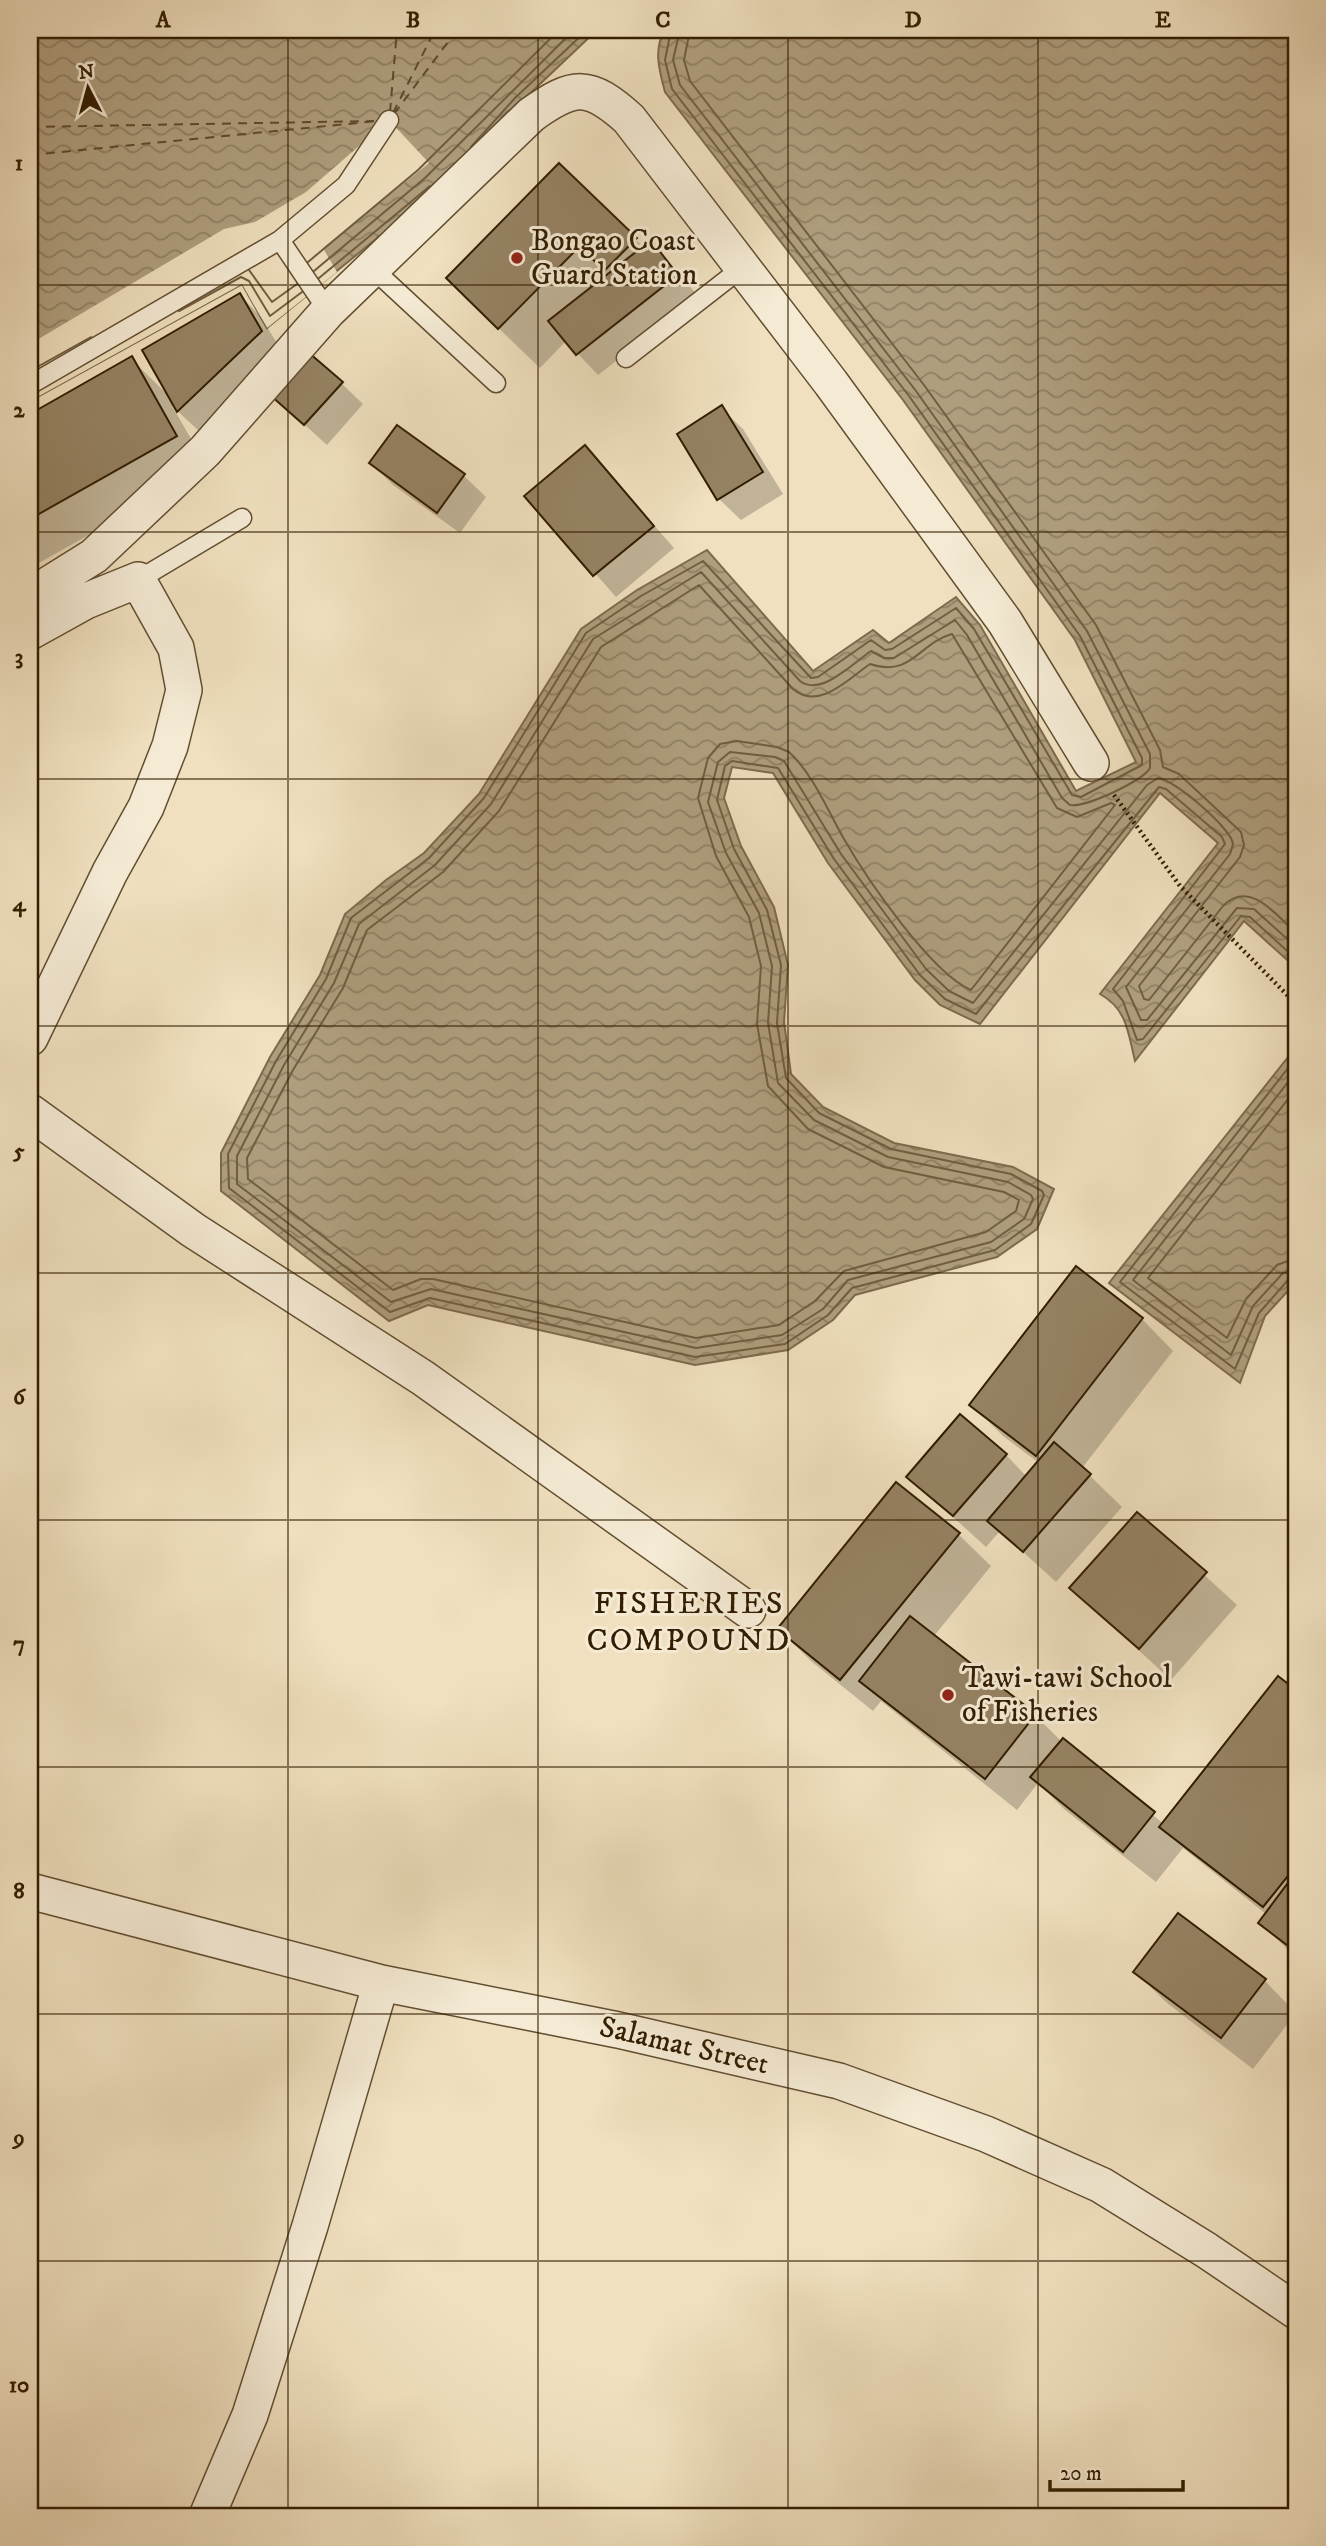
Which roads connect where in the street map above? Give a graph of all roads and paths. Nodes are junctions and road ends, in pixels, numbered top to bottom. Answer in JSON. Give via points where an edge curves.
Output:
{"nodes":[{"id":1,"x":389,"y":120,"type":"dead end"},
{"id":2,"x":280,"y":240,"type":"junction"},
{"id":3,"x":743,"y":267,"type":"junction"},
{"id":4,"x":372,"y":268,"type":"junction"},
{"id":5,"x":328,"y":312,"type":"junction"},
{"id":6,"x":625,"y":358,"type":"dead end"},
{"id":7,"x":496,"y":383,"type":"dead end"},
{"id":8,"x":30,"y":385,"type":"edge"},
{"id":9,"x":242,"y":518,"type":"dead end"},
{"id":10,"x":138,"y":580,"type":"junction"},
{"id":11,"x":30,"y":596,"type":"edge"},
{"id":12,"x":30,"y":632,"type":"edge"},
{"id":13,"x":1091,"y":763,"type":"joint"},
{"id":14,"x":1296,"y":1004,"type":"edge"},
{"id":15,"x":30,"y":1038,"type":"edge"},
{"id":16,"x":30,"y":1112,"type":"edge"},
{"id":17,"x":748,"y":1610,"type":"dead end"},
{"id":18,"x":30,"y":1891,"type":"edge"},
{"id":19,"x":381,"y":1983,"type":"junction"},
{"id":20,"x":1296,"y":2311,"type":"edge"},
{"id":21,"x":207,"y":2516,"type":"edge"}],
"edges":[{"from":1,"to":2,"type":"lane","via":[[346,185]]},
{"from":2,"to":5,"type":"lane"},
{"from":2,"to":8,"type":"lane"},
{"from":3,"to":4,"type":"street","via":[[629,120],[605,98],[580,91],[553,99],[531,115]]},
{"from":3,"to":6,"type":"lane"},
{"from":3,"to":13,"type":"street","via":[[1005,622]]},
{"from":4,"to":5,"type":"street"},
{"from":4,"to":7,"type":"lane"},
{"from":5,"to":11,"type":"street","via":[[205,451],[94,556]]},
{"from":9,"to":10,"type":"lane"},
{"from":10,"to":12,"type":"street","via":[[86,601]]},
{"from":10,"to":15,"type":"street","via":[[176,648],[184,690],[170,746],[146,807]]},
{"from":13,"to":14,"type":"path","via":[[1180,886]]},
{"from":16,"to":17,"type":"street","via":[[193,1230],[423,1378]]},
{"from":18,"to":19,"type":"street","name":"Salamat Street"},
{"from":19,"to":20,"type":"street","name":"Salamat Street","via":[[839,2081],[911,2106],[1101,2185]]},
{"from":19,"to":21,"type":"street","via":[[250,2415]]}]}
